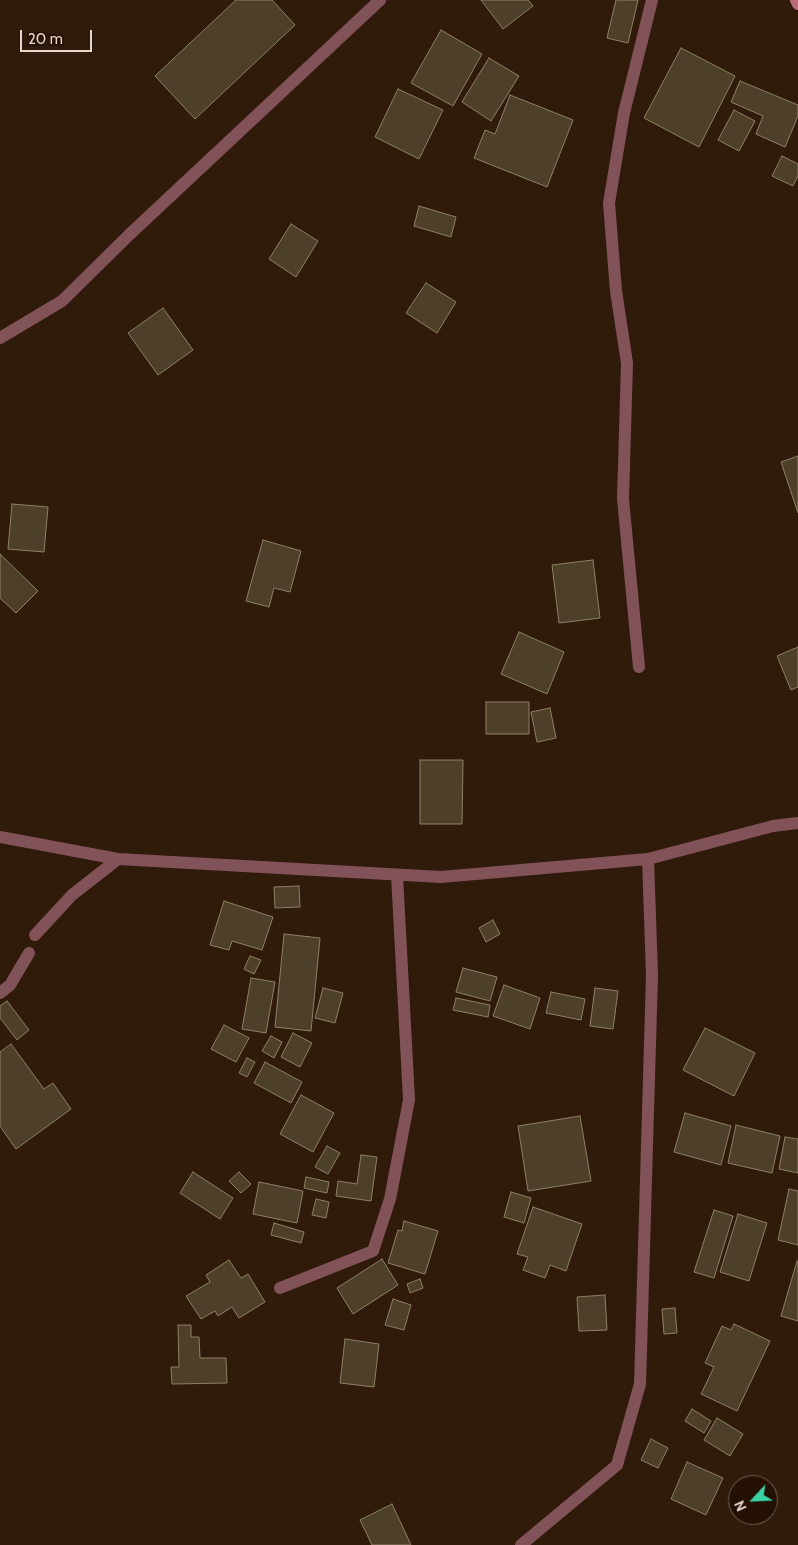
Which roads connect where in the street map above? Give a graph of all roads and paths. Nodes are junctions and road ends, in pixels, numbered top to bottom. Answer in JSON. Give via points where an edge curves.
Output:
{"nodes":[{"id":1,"x":380,"y":0,"type":"edge"},
{"id":2,"x":652,"y":0,"type":"edge"},
{"id":3,"x":796,"y":0,"type":"edge"},
{"id":4,"x":798,"y":4,"type":"edge"},
{"id":5,"x":0,"y":338,"type":"edge"},
{"id":6,"x":639,"y":666,"type":"dead end"},
{"id":7,"x":798,"y":823,"type":"edge"},
{"id":8,"x":0,"y":837,"type":"edge"},
{"id":9,"x":118,"y":859,"type":"junction"},
{"id":10,"x":648,"y":859,"type":"junction"},
{"id":11,"x":397,"y":875,"type":"junction"},
{"id":12,"x":35,"y":935,"type":"dead end"},
{"id":13,"x":29,"y":953,"type":"dead end"},
{"id":14,"x":0,"y":993,"type":"edge"},
{"id":15,"x":280,"y":1288,"type":"dead end"},
{"id":16,"x":521,"y":1545,"type":"edge"}],
"edges":[{"from":1,"to":5,"type":"street","via":[[62,301]]},
{"from":2,"to":6,"type":"street","via":[[624,113],[610,202],[616,292],[627,362],[623,499]]},
{"from":3,"to":4,"type":"street"},
{"from":7,"to":10,"type":"street","via":[[773,826]]},
{"from":8,"to":9,"type":"street"},
{"from":9,"to":11,"type":"street"},
{"from":9,"to":12,"type":"street","via":[[72,895]]},
{"from":10,"to":11,"type":"street","via":[[441,877]]},
{"from":10,"to":16,"type":"street","via":[[652,975],[640,1384],[617,1465]]},
{"from":11,"to":15,"type":"street","via":[[409,1100],[390,1199],[373,1251]]},
{"from":13,"to":14,"type":"street","via":[[10,985]]}]}
